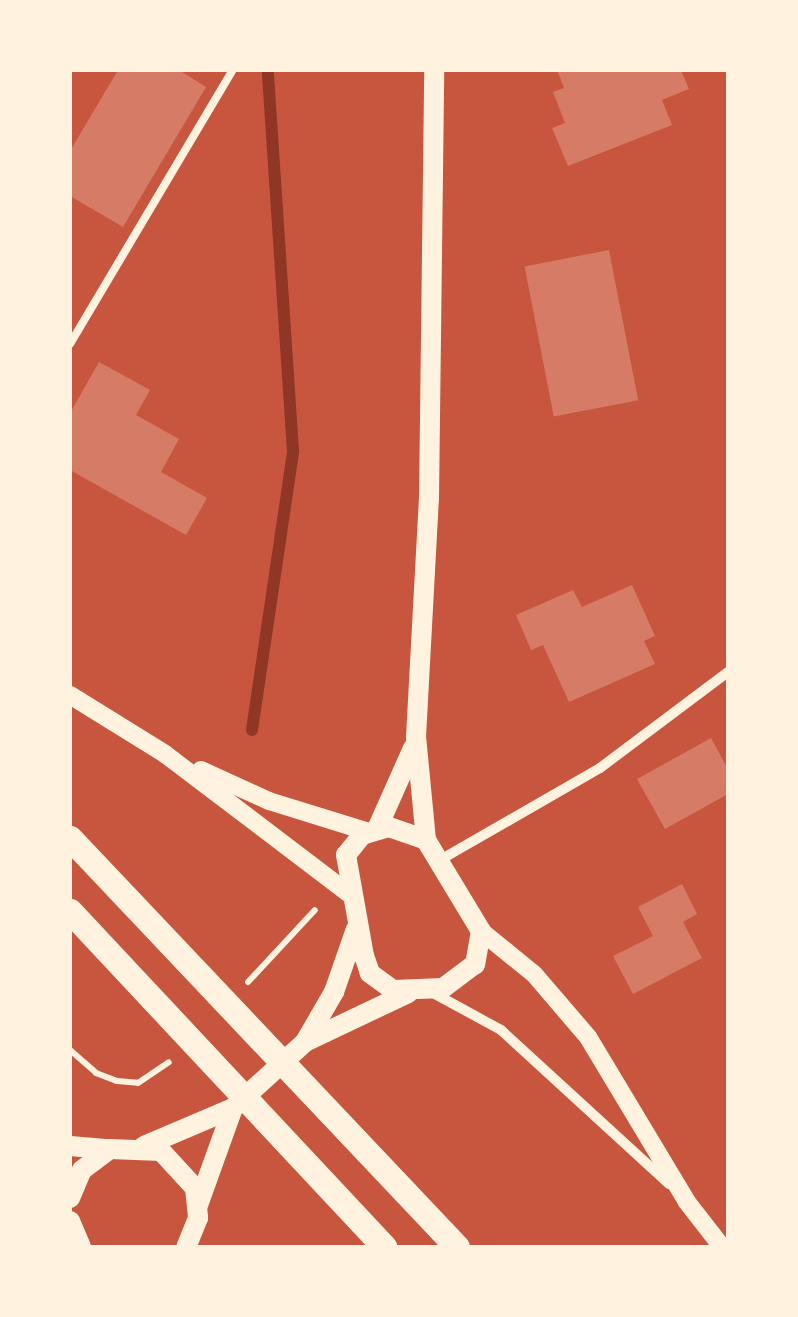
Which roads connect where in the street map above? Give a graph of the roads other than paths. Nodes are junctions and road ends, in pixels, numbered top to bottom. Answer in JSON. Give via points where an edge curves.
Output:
{"nodes":[{"id":1,"x":233,"y":70,"type":"edge"},
{"id":2,"x":434,"y":70,"type":"edge"},
{"id":3,"x":70,"y":344,"type":"edge"},
{"id":4,"x":728,"y":672,"type":"edge"},
{"id":5,"x":70,"y":695,"type":"edge"},
{"id":6,"x":416,"y":737,"type":"junction"},
{"id":7,"x":166,"y":754,"type":"junction"},
{"id":8,"x":373,"y":830,"type":"junction"},
{"id":9,"x":70,"y":838,"type":"edge"},
{"id":10,"x":426,"y":840,"type":"junction"},
{"id":11,"x":440,"y":860,"type":"junction"},
{"id":12,"x":348,"y":893,"type":"junction"},
{"id":13,"x":70,"y":911,"type":"edge"},
{"id":14,"x":356,"y":928,"type":"junction"},
{"id":15,"x":481,"y":931,"type":"junction"},
{"id":16,"x":416,"y":992,"type":"junction"},
{"id":17,"x":305,"y":1042,"type":"junction"},
{"id":18,"x":233,"y":1108,"type":"junction"},
{"id":19,"x":70,"y":1146,"type":"edge"},
{"id":20,"x":144,"y":1146,"type":"junction"},
{"id":21,"x":110,"y":1149,"type":"junction"},
{"id":22,"x":70,"y":1198,"type":"edge"},
{"id":23,"x":687,"y":1202,"type":"junction"},
{"id":24,"x":198,"y":1205,"type":"junction"},
{"id":25,"x":192,"y":1242,"type":"edge"},
{"id":26,"x":384,"y":1247,"type":"edge"},
{"id":27,"x":457,"y":1247,"type":"edge"},
{"id":28,"x":722,"y":1247,"type":"edge"}],
"edges":[{"from":1,"to":3,"type":"lane"},
{"from":2,"to":6,"type":"main road","via":[[429,499]]},
{"from":4,"to":11,"type":"street","via":[[600,768]]},
{"from":5,"to":7,"type":"street"},
{"from":6,"to":8,"type":"main road"},
{"from":6,"to":10,"type":"main road"},
{"from":7,"to":8,"type":"street","via":[[269,801]]},
{"from":7,"to":12,"type":"street"},
{"from":8,"to":10,"type":"main road","via":[[402,828]]},
{"from":8,"to":12,"type":"main road","via":[[346,855]]},
{"from":9,"to":27,"type":"main road"},
{"from":10,"to":11,"type":"main road"},
{"from":11,"to":15,"type":"main road"},
{"from":12,"to":14,"type":"main road"},
{"from":13,"to":26,"type":"main road"},
{"from":14,"to":16,"type":"main road","via":[[370,973],[393,990]]},
{"from":14,"to":17,"type":"main road","via":[[334,992]]},
{"from":15,"to":16,"type":"main road","via":[[475,964],[460,980]]},
{"from":15,"to":23,"type":"street","via":[[534,974],[588,1036]]},
{"from":16,"to":17,"type":"main road"},
{"from":16,"to":23,"type":"street","via":[[502,1030]]},
{"from":17,"to":18,"type":"main road"},
{"from":18,"to":20,"type":"main road"},
{"from":18,"to":24,"type":"main road"},
{"from":19,"to":21,"type":"main road"},
{"from":20,"to":21,"type":"main road"},
{"from":20,"to":24,"type":"main road","via":[[187,1172]]},
{"from":21,"to":22,"type":"main road","via":[[82,1170]]},
{"from":23,"to":28,"type":"street"},
{"from":24,"to":25,"type":"main road"}]}
